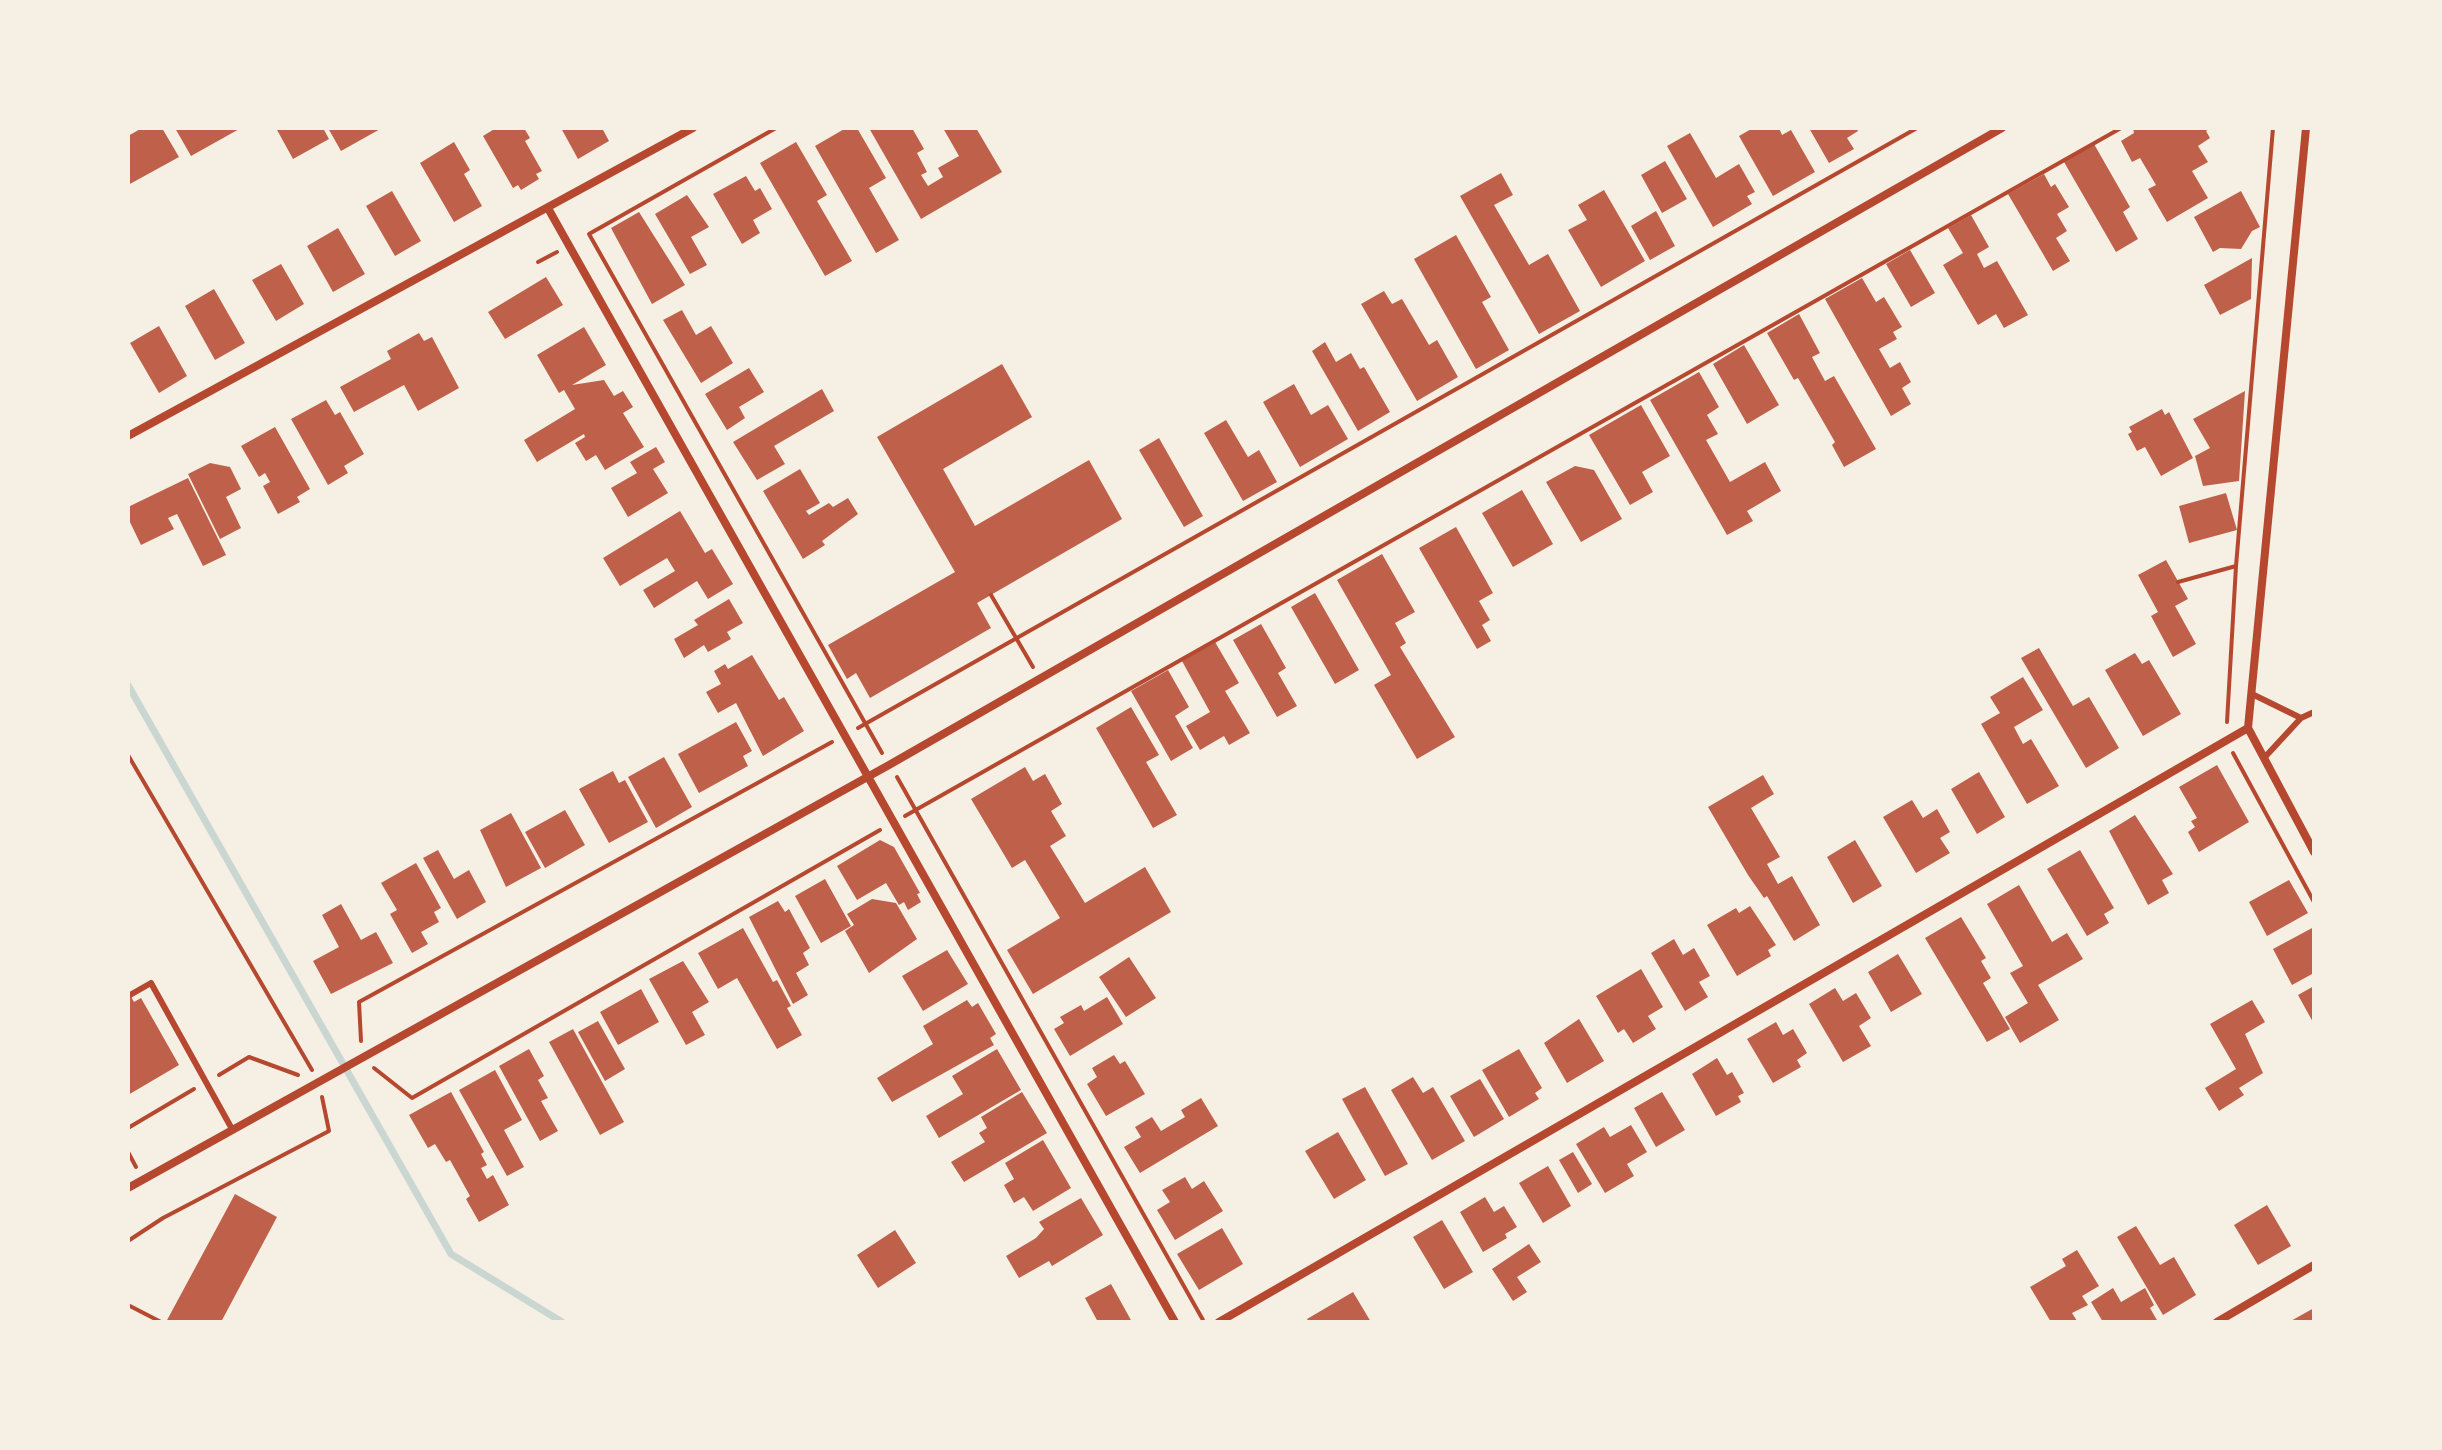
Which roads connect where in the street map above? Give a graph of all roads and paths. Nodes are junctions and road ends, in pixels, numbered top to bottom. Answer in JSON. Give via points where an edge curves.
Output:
{"nodes":[{"id":1,"x":693,"y":128,"type":"edge"},
{"id":2,"x":776,"y":128,"type":"edge"},
{"id":3,"x":1917,"y":128,"type":"edge"},
{"id":4,"x":2002,"y":128,"type":"edge"},
{"id":5,"x":2121,"y":128,"type":"edge"},
{"id":6,"x":2306,"y":128,"type":"edge"},
{"id":7,"x":549,"y":210,"type":"junction"},
{"id":8,"x":569,"y":245,"type":"junction"},
{"id":9,"x":538,"y":262,"type":"dead end"},
{"id":10,"x":128,"y":436,"type":"edge"},
{"id":11,"x":2236,"y":566,"type":"dead end"},
{"id":12,"x":2178,"y":582,"type":"dead end"},
{"id":13,"x":991,"y":595,"type":"dead end"},
{"id":14,"x":1016,"y":638,"type":"junction"},
{"id":15,"x":1040,"y":679,"type":"junction"},
{"id":16,"x":2252,"y":694,"type":"junction"},
{"id":17,"x":2314,"y":712,"type":"edge"},
{"id":18,"x":2301,"y":718,"type":"junction"},
{"id":19,"x":2248,"y":728,"type":"junction"},
{"id":20,"x":846,"y":734,"type":"junction"},
{"id":21,"x":128,"y":755,"type":"edge"},
{"id":22,"x":2265,"y":757,"type":"junction"},
{"id":23,"x":870,"y":776,"type":"junction"},
{"id":24,"x":895,"y":821,"type":"junction"},
{"id":25,"x":2314,"y":852,"type":"edge"},
{"id":26,"x":130,"y":995,"type":"dead end"},
{"id":27,"x":362,"y":1059,"type":"junction"},
{"id":28,"x":319,"y":1082,"type":"junction"},
{"id":29,"x":232,"y":1129,"type":"junction"},
{"id":30,"x":128,"y":1188,"type":"edge"},
{"id":31,"x":128,"y":1241,"type":"edge"},
{"id":32,"x":2314,"y":1265,"type":"edge"},
{"id":33,"x":128,"y":1305,"type":"edge"},
{"id":34,"x":161,"y":1322,"type":"edge"},
{"id":35,"x":1175,"y":1322,"type":"edge"},
{"id":36,"x":1219,"y":1322,"type":"edge"},
{"id":37,"x":2217,"y":1322,"type":"edge"}],
"edges":[{"from":1,"to":7,"type":"street"},
{"from":2,"to":8,"type":"path"},
{"from":3,"to":14,"type":"path"},
{"from":4,"to":15,"type":"street"},
{"from":5,"to":24,"type":"path"},
{"from":6,"to":16,"type":"street"},
{"from":7,"to":8,"type":"street"},
{"from":7,"to":10,"type":"street"},
{"from":8,"to":9,"type":"path"},
{"from":8,"to":20,"type":"street"},
{"from":11,"to":12,"type":"path"},
{"from":13,"to":14,"type":"path"},
{"from":14,"to":15,"type":"path"},
{"from":14,"to":20,"type":"path"},
{"from":15,"to":23,"type":"street"},
{"from":16,"to":18,"type":"lane"},
{"from":16,"to":19,"type":"street"},
{"from":17,"to":18,"type":"lane"},
{"from":18,"to":22,"type":"lane"},
{"from":19,"to":22,"type":"street"},
{"from":19,"to":36,"type":"street"},
{"from":20,"to":23,"type":"street"},
{"from":20,"to":27,"type":"path","via":[[359,1002]]},
{"from":21,"to":28,"type":"path"},
{"from":22,"to":25,"type":"street"},
{"from":23,"to":24,"type":"street"},
{"from":23,"to":27,"type":"street"},
{"from":24,"to":27,"type":"path","via":[[412,1098]]},
{"from":24,"to":35,"type":"street"},
{"from":26,"to":29,"type":"lane","via":[[151,983]]},
{"from":27,"to":28,"type":"street"},
{"from":28,"to":29,"type":"street"},
{"from":28,"to":31,"type":"path","via":[[329,1131]]},
{"from":29,"to":30,"type":"street"},
{"from":32,"to":37,"type":"street"},
{"from":33,"to":34,"type":"path"}]}
